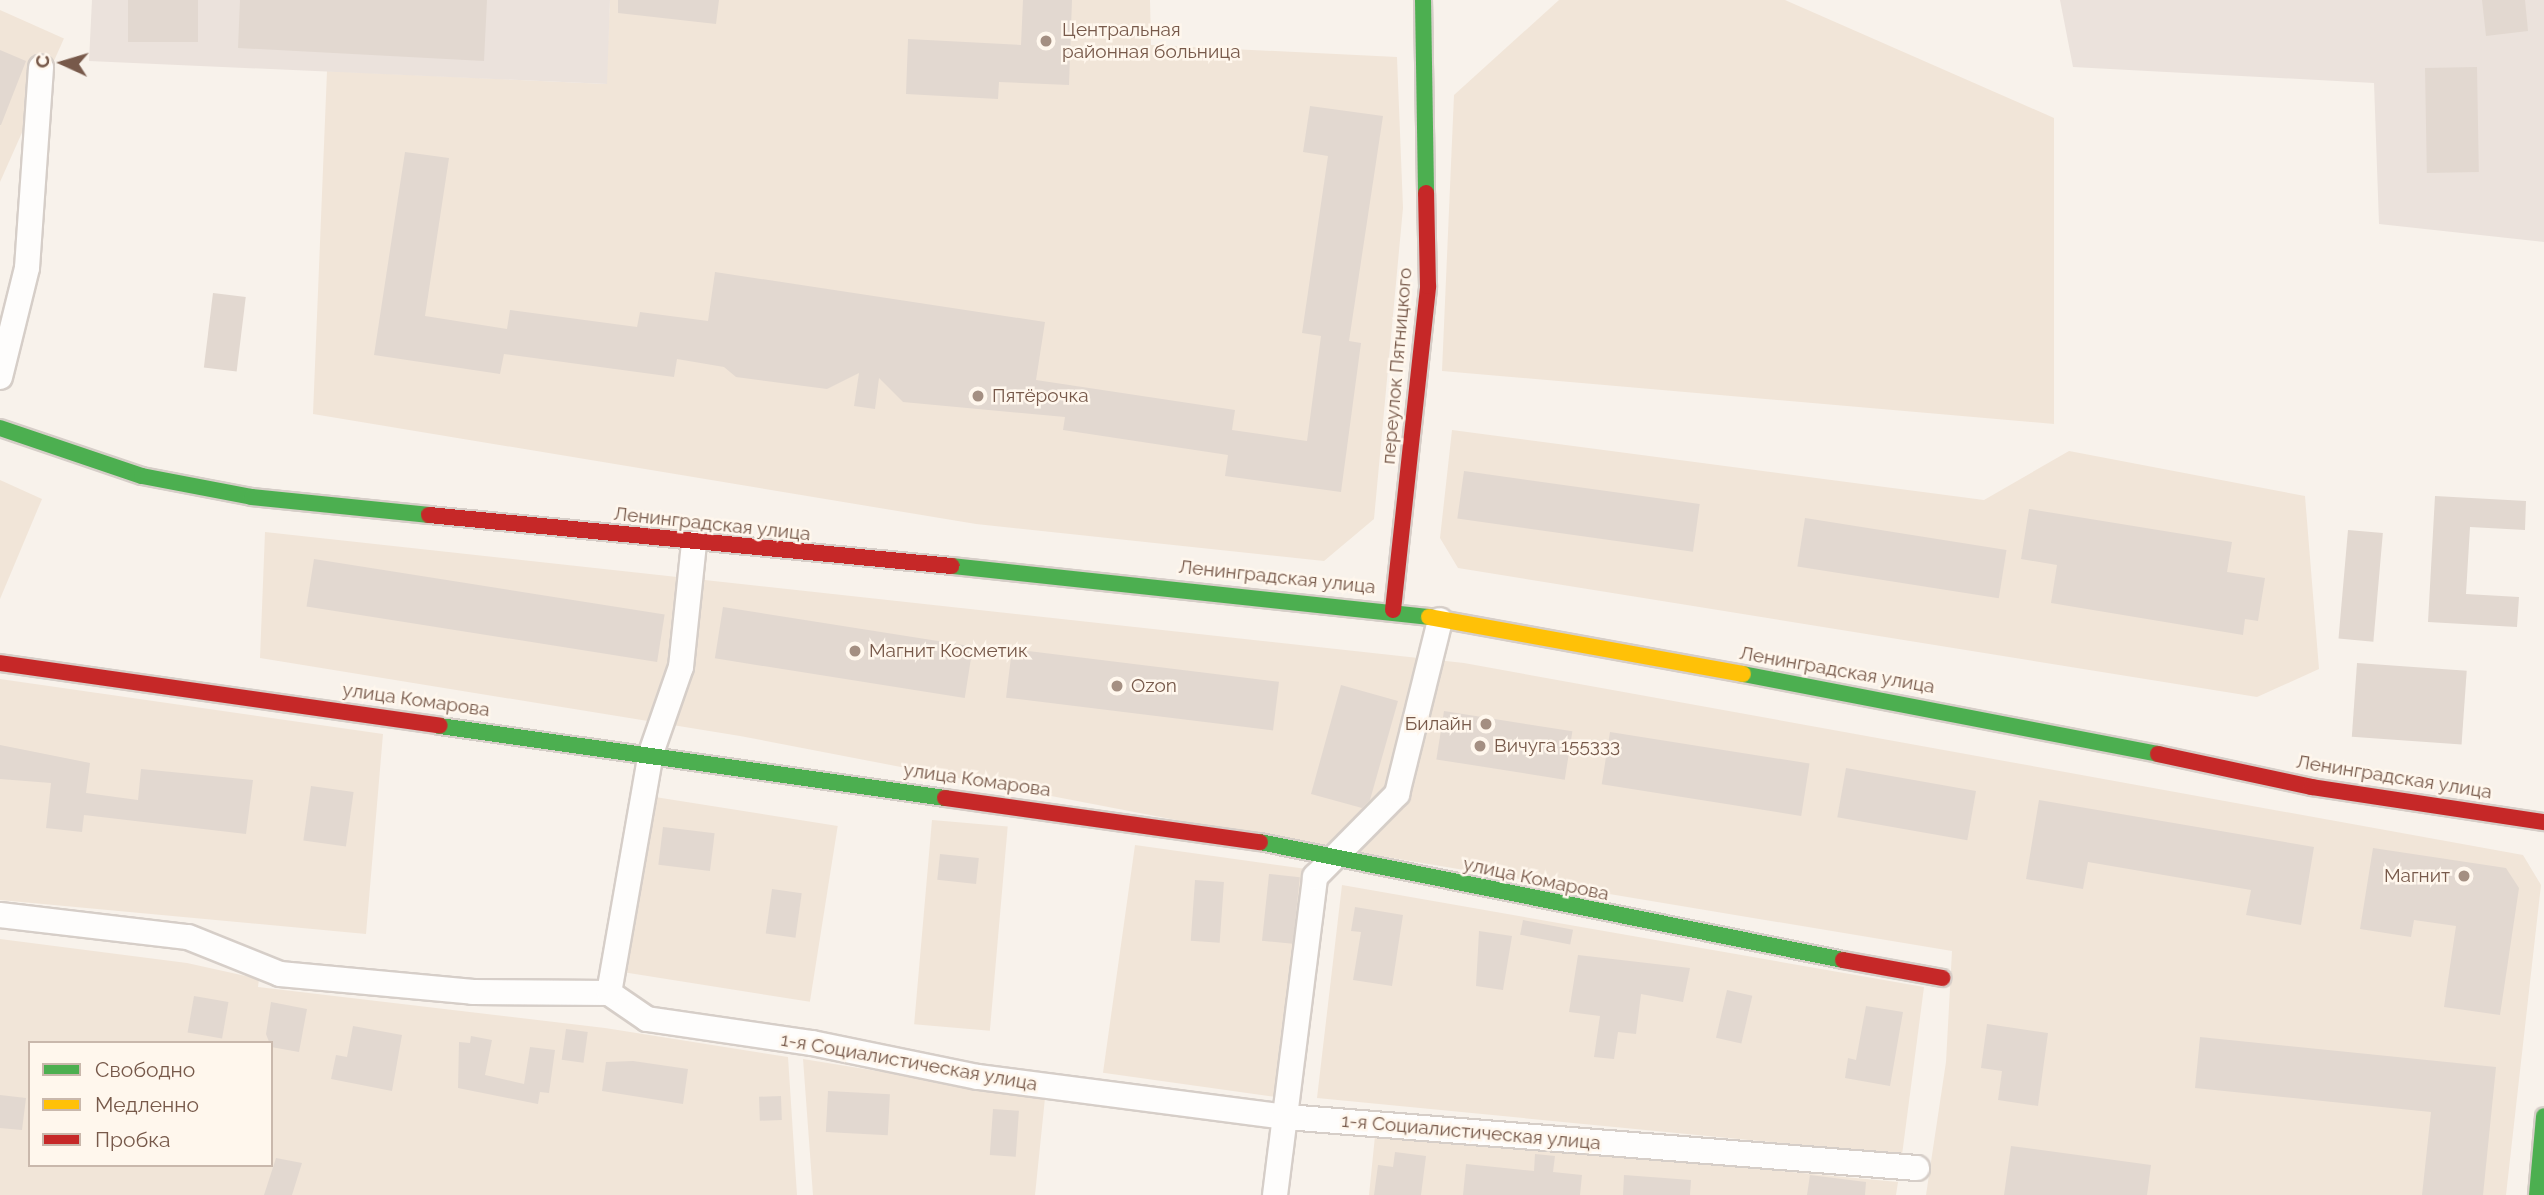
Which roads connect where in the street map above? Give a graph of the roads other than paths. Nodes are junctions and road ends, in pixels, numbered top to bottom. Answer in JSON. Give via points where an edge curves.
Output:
{"nodes":[{"id":1,"x":1423,"y":0,"type":"edge"},
{"id":2,"x":41,"y":68,"type":"dead end"},
{"id":3,"x":0,"y":377,"type":"edge"},
{"id":4,"x":0,"y":428,"type":"edge"},
{"id":5,"x":694,"y":544,"type":"junction"},
{"id":6,"x":1393,"y":610,"type":"junction"},
{"id":7,"x":1440,"y":620,"type":"junction"},
{"id":8,"x":0,"y":663,"type":"edge"},
{"id":9,"x":651,"y":753,"type":"junction"},
{"id":10,"x":2544,"y":822,"type":"edge"},
{"id":11,"x":1335,"y":853,"type":"junction"},
{"id":12,"x":0,"y":915,"type":"edge"},
{"id":13,"x":1942,"y":978,"type":"dead end"},
{"id":14,"x":609,"y":993,"type":"junction"},
{"id":15,"x":2544,"y":1116,"type":"edge"},
{"id":16,"x":1287,"y":1117,"type":"junction"},
{"id":17,"x":1917,"y":1168,"type":"dead end"},
{"id":18,"x":1275,"y":1195,"type":"edge"},
{"id":19,"x":2537,"y":1195,"type":"edge"}],
"edges":[{"from":1,"to":6,"type":"main road","name":"переулок Пятницкого","via":[[1428,286]]},
{"from":2,"to":3,"type":"street","via":[[27,268]]},
{"from":4,"to":5,"type":"main road","name":"Ленинградская улица","via":[[142,476],[252,496]]},
{"from":5,"to":6,"type":"main road","name":"Ленинградская улица"},
{"from":5,"to":9,"type":"street","via":[[681,667]]},
{"from":6,"to":7,"type":"main road","name":"Ленинградская улица"},
{"from":7,"to":10,"type":"main road","name":"Ленинградская улица","via":[[1982,717],[2312,787]]},
{"from":7,"to":11,"type":"street","via":[[1397,794]]},
{"from":8,"to":9,"type":"main road","name":"улица Комарова"},
{"from":9,"to":11,"type":"main road","name":"улица Комарова"},
{"from":9,"to":14,"type":"street"},
{"from":11,"to":13,"type":"main road","name":"улица Комарова","via":[[1503,896]]},
{"from":11,"to":16,"type":"street","via":[[1315,877]]},
{"from":12,"to":14,"type":"street","via":[[188,937],[280,974],[472,992]]},
{"from":14,"to":16,"type":"street","name":"1-я Социалистическая улица","via":[[647,1019],[813,1042],[978,1077]]},
{"from":15,"to":19,"type":"main road"},
{"from":16,"to":17,"type":"street","name":"1-я Социалистическая улица"},
{"from":16,"to":18,"type":"street"}]}
